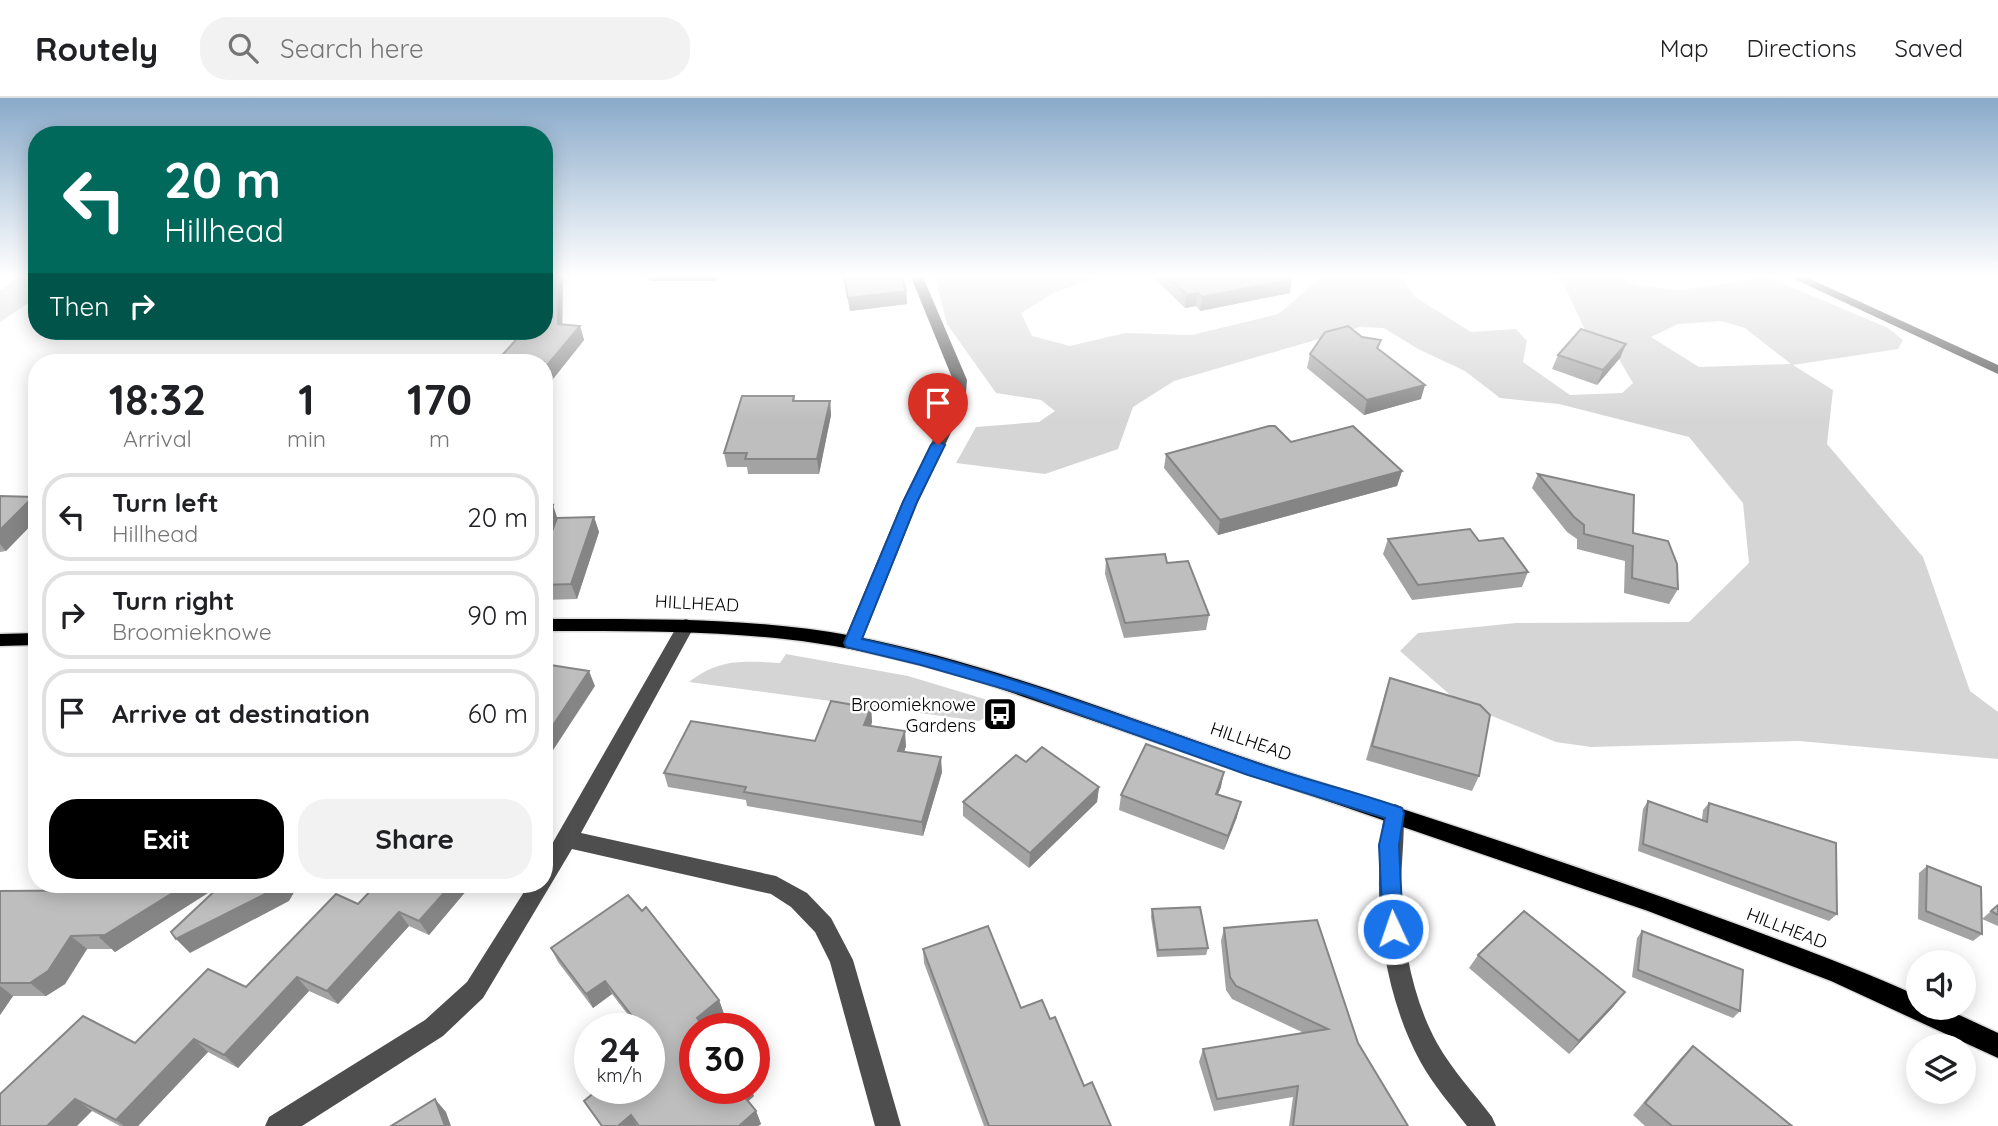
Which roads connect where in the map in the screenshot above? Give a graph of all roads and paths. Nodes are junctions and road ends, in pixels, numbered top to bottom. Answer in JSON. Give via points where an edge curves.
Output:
{"nodes":[{"id":1,"x":937,"y":325,"type":"edge"},
{"id":2,"x":1900,"y":325,"type":"edge"},
{"id":3,"x":1998,"y":370,"type":"edge"},
{"id":4,"x":553,"y":625,"type":"edge"},
{"id":5,"x":686,"y":625,"type":"junction"},
{"id":6,"x":28,"y":639,"type":"edge"},
{"id":7,"x":0,"y":640,"type":"edge"},
{"id":8,"x":852,"y":643,"type":"junction"},
{"id":9,"x":1395,"y":813,"type":"junction"},
{"id":10,"x":568,"y":839,"type":"junction"},
{"id":11,"x":553,"y":864,"type":"edge"},
{"id":12,"x":535,"y":893,"type":"edge"},
{"id":13,"x":1906,"y":1003,"type":"edge"},
{"id":14,"x":1943,"y":1020,"type":"edge"},
{"id":15,"x":1998,"y":1046,"type":"edge"},
{"id":16,"x":278,"y":1126,"type":"edge"},
{"id":17,"x":888,"y":1126,"type":"edge"},
{"id":18,"x":1483,"y":1126,"type":"edge"}],
"edges":[{"from":1,"to":8,"type":"street","via":[[960,380],[958,403],[910,502]]},
{"from":2,"to":3,"type":"street"},
{"from":4,"to":5,"type":"main road","name":"HILLHEAD"},
{"from":5,"to":8,"type":"main road","name":"HILLHEAD"},
{"from":5,"to":10,"type":"street"},
{"from":6,"to":7,"type":"main road"},
{"from":8,"to":9,"type":"main road","name":"HILLHEAD","via":[[1029,690],[1254,770]]},
{"from":9,"to":13,"type":"main road","name":"HILLHEAD","via":[[1573,873]]},
{"from":9,"to":18,"type":"street","via":[[1389,845],[1393,929],[1402,978],[1425,1045]]},
{"from":10,"to":11,"type":"street"},
{"from":10,"to":17,"type":"street","via":[[776,886],[799,900],[823,925],[841,960]]},
{"from":12,"to":16,"type":"street","via":[[475,990],[444,1019]]},
{"from":14,"to":15,"type":"main road","name":"HILLHEAD"}]}
